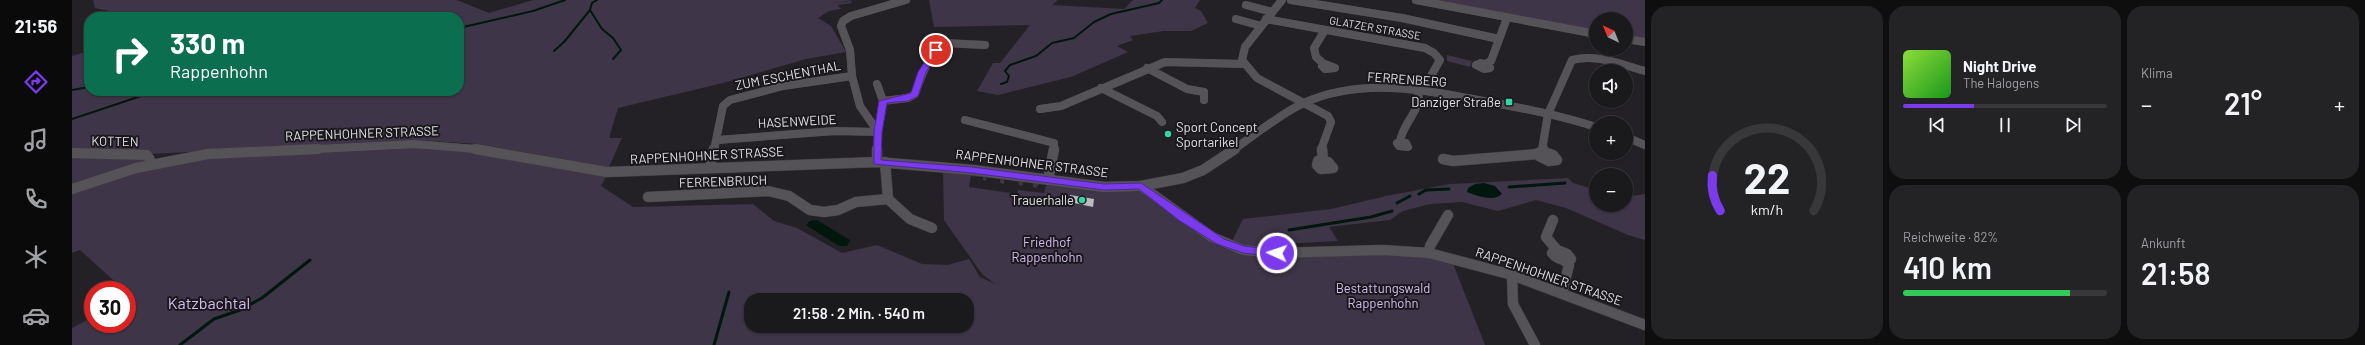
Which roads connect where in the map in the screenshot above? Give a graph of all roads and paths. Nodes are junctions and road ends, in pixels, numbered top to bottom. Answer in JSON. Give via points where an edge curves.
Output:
{"nodes":[{"id":1,"x":906,"y":0,"type":"edge"},
{"id":2,"x":1282,"y":0,"type":"edge"},
{"id":3,"x":1291,"y":0,"type":"edge"},
{"id":4,"x":1416,"y":0,"type":"edge"},
{"id":5,"x":1246,"y":5,"type":"dead end"},
{"id":6,"x":1272,"y":12,"type":"junction"},
{"id":7,"x":1507,"y":18,"type":"junction"},
{"id":8,"x":1236,"y":19,"type":"dead end"},
{"id":9,"x":1264,"y":23,"type":"junction"},
{"id":10,"x":1325,"y":30,"type":"junction"},
{"id":11,"x":1589,"y":33,"type":"edge"},
{"id":12,"x":1499,"y":39,"type":"junction"},
{"id":13,"x":1633,"y":40,"type":"edge"},
{"id":14,"x":1645,"y":42,"type":"edge"},
{"id":15,"x":985,"y":45,"type":"dead end"},
{"id":16,"x":1244,"y":64,"type":"junction"},
{"id":17,"x":1324,"y":64,"type":"dead end"},
{"id":18,"x":1485,"y":64,"type":"dead end"},
{"id":19,"x":1147,"y":68,"type":"junction"},
{"id":20,"x":1645,"y":71,"type":"edge"},
{"id":21,"x":852,"y":76,"type":"junction"},
{"id":22,"x":877,"y":84,"type":"dead end"},
{"id":23,"x":1101,"y":88,"type":"junction"},
{"id":24,"x":1418,"y":90,"type":"junction"},
{"id":25,"x":1428,"y":91,"type":"junction"},
{"id":26,"x":1204,"y":100,"type":"dead end"},
{"id":27,"x":883,"y":101,"type":"junction"},
{"id":28,"x":1304,"y":103,"type":"junction"},
{"id":29,"x":1040,"y":109,"type":"dead end"},
{"id":30,"x":1548,"y":114,"type":"junction"},
{"id":31,"x":966,"y":120,"type":"dead end"},
{"id":32,"x":1162,"y":122,"type":"dead end"},
{"id":33,"x":1589,"y":125,"type":"edge"},
{"id":34,"x":878,"y":132,"type":"junction"},
{"id":35,"x":718,"y":140,"type":"junction"},
{"id":36,"x":1633,"y":140,"type":"edge"},
{"id":37,"x":1400,"y":142,"type":"dead end"},
{"id":38,"x":1645,"y":145,"type":"edge"},
{"id":39,"x":72,"y":153,"type":"edge"},
{"id":40,"x":1443,"y":159,"type":"dead end"},
{"id":41,"x":1323,"y":161,"type":"dead end"},
{"id":42,"x":881,"y":162,"type":"junction"},
{"id":43,"x":149,"y":165,"type":"junction"},
{"id":44,"x":710,"y":167,"type":"junction"},
{"id":45,"x":1048,"y":180,"type":"junction"},
{"id":46,"x":1141,"y":186,"type":"junction"},
{"id":47,"x":72,"y":189,"type":"edge"},
{"id":48,"x":648,"y":196,"type":"dead end"},
{"id":49,"x":888,"y":199,"type":"junction"},
{"id":50,"x":1448,"y":215,"type":"dead end"},
{"id":51,"x":1553,"y":220,"type":"dead end"},
{"id":52,"x":932,"y":228,"type":"dead end"},
{"id":53,"x":1429,"y":254,"type":"junction"},
{"id":54,"x":1512,"y":275,"type":"junction"},
{"id":55,"x":1562,"y":293,"type":"junction"},
{"id":56,"x":1645,"y":325,"type":"edge"},
{"id":57,"x":1535,"y":345,"type":"edge"}],
"edges":[{"from":1,"to":21,"type":"street","via":[[862,12],[843,21],[841,28],[850,50]]},
{"from":2,"to":6,"type":"street"},
{"from":3,"to":12,"type":"street","via":[[1402,18]]},
{"from":4,"to":7,"type":"street"},
{"from":5,"to":6,"type":"street"},
{"from":6,"to":9,"type":"street"},
{"from":7,"to":11,"type":"street"},
{"from":7,"to":12,"type":"street"},
{"from":8,"to":9,"type":"street","name":"GLATZER STRASSE"},
{"from":9,"to":10,"type":"street","name":"GLATZER STRASSE"},
{"from":9,"to":16,"type":"street","via":[[1245,47],[1242,56]]},
{"from":10,"to":17,"type":"street","via":[[1314,48],[1316,57]]},
{"from":10,"to":25,"type":"street","name":"GLATZER STRASSE","via":[[1412,45],[1434,53],[1440,63],[1427,83]]},
{"from":12,"to":18,"type":"street","via":[[1491,61]]},
{"from":13,"to":14,"type":"street"},
{"from":15,"to":27,"type":"street","via":[[944,43],[922,72],[915,94],[908,98]]},
{"from":16,"to":19,"type":"street","via":[[1170,61]]},
{"from":16,"to":28,"type":"street","via":[[1264,82]]},
{"from":19,"to":23,"type":"street"},
{"from":19,"to":26,"type":"street","via":[[1187,89],[1204,92]]},
{"from":20,"to":30,"type":"street","via":[[1594,59],[1575,59],[1570,63]]},
{"from":21,"to":34,"type":"street","via":[[860,106]]},
{"from":21,"to":35,"type":"street","name":"ZUM ESCHENTHAL","via":[[801,83],[730,99],[723,106]]},
{"from":22,"to":27,"type":"street"},
{"from":23,"to":29,"type":"street","via":[[1061,106]]},
{"from":23,"to":32,"type":"street","via":[[1140,110],[1157,116]]},
{"from":24,"to":25,"type":"street","name":"FERRENBERG"},
{"from":24,"to":28,"type":"street","name":"FERRENBERG","via":[[1376,88],[1340,91]]},
{"from":24,"to":37,"type":"street","via":[[1415,110]]},
{"from":25,"to":30,"type":"street","name":"FERRENBERG"},
{"from":27,"to":34,"type":"street"},
{"from":28,"to":41,"type":"street","via":[[1330,119],[1321,151]]},
{"from":28,"to":46,"type":"street","name":"FERRENBERG","via":[[1203,170],[1168,182]]},
{"from":30,"to":33,"type":"street","name":"FERRENBERG"},
{"from":30,"to":40,"type":"street","via":[[1540,153],[1453,161]]},
{"from":31,"to":45,"type":"street","via":[[1054,143]]},
{"from":34,"to":35,"type":"street","name":"HASENWEIDE","via":[[835,131]]},
{"from":34,"to":42,"type":"street"},
{"from":35,"to":44,"type":"street","name":"ZUM ESCHENTHAL"},
{"from":36,"to":38,"type":"street"},
{"from":39,"to":43,"type":"street","name":"KOTTEN","via":[[143,155],[150,157]]},
{"from":42,"to":44,"type":"street","name":"RAPPENHOHNER STRASSE"},
{"from":42,"to":45,"type":"street","name":"RAPPENHOHNER STRASSE","via":[[965,169]]},
{"from":42,"to":49,"type":"street"},
{"from":43,"to":44,"type":"street","name":"RAPPENHOHNER STRASSE","via":[[226,152],[415,144],[492,150],[607,172],[628,173]]},
{"from":43,"to":47,"type":"street","name":"RAPPENHOHNER STRASSE"},
{"from":45,"to":46,"type":"street","name":"RAPPENHOHNER STRASSE","via":[[1104,187]]},
{"from":46,"to":53,"type":"street","name":"RAPPENHOHNER STRASSE","via":[[1212,237],[1243,250],[1277,253],[1382,250]]},
{"from":48,"to":49,"type":"street","name":"FERRENBRUCH","via":[[768,191],[790,196],[810,210],[824,212],[838,210],[856,202]]},
{"from":49,"to":52,"type":"street","via":[[910,219]]},
{"from":50,"to":53,"type":"street","via":[[1430,246]]},
{"from":51,"to":55,"type":"street","via":[[1546,237],[1557,250],[1571,260],[1565,261],[1568,265]]},
{"from":53,"to":54,"type":"street","name":"RAPPENHOHNER STRASSE"},
{"from":54,"to":55,"type":"street","name":"RAPPENHOHNER STRASSE"},
{"from":54,"to":57,"type":"street","via":[[1512,304]]},
{"from":55,"to":56,"type":"street","name":"RAPPENHOHNER STRASSE"}]}
